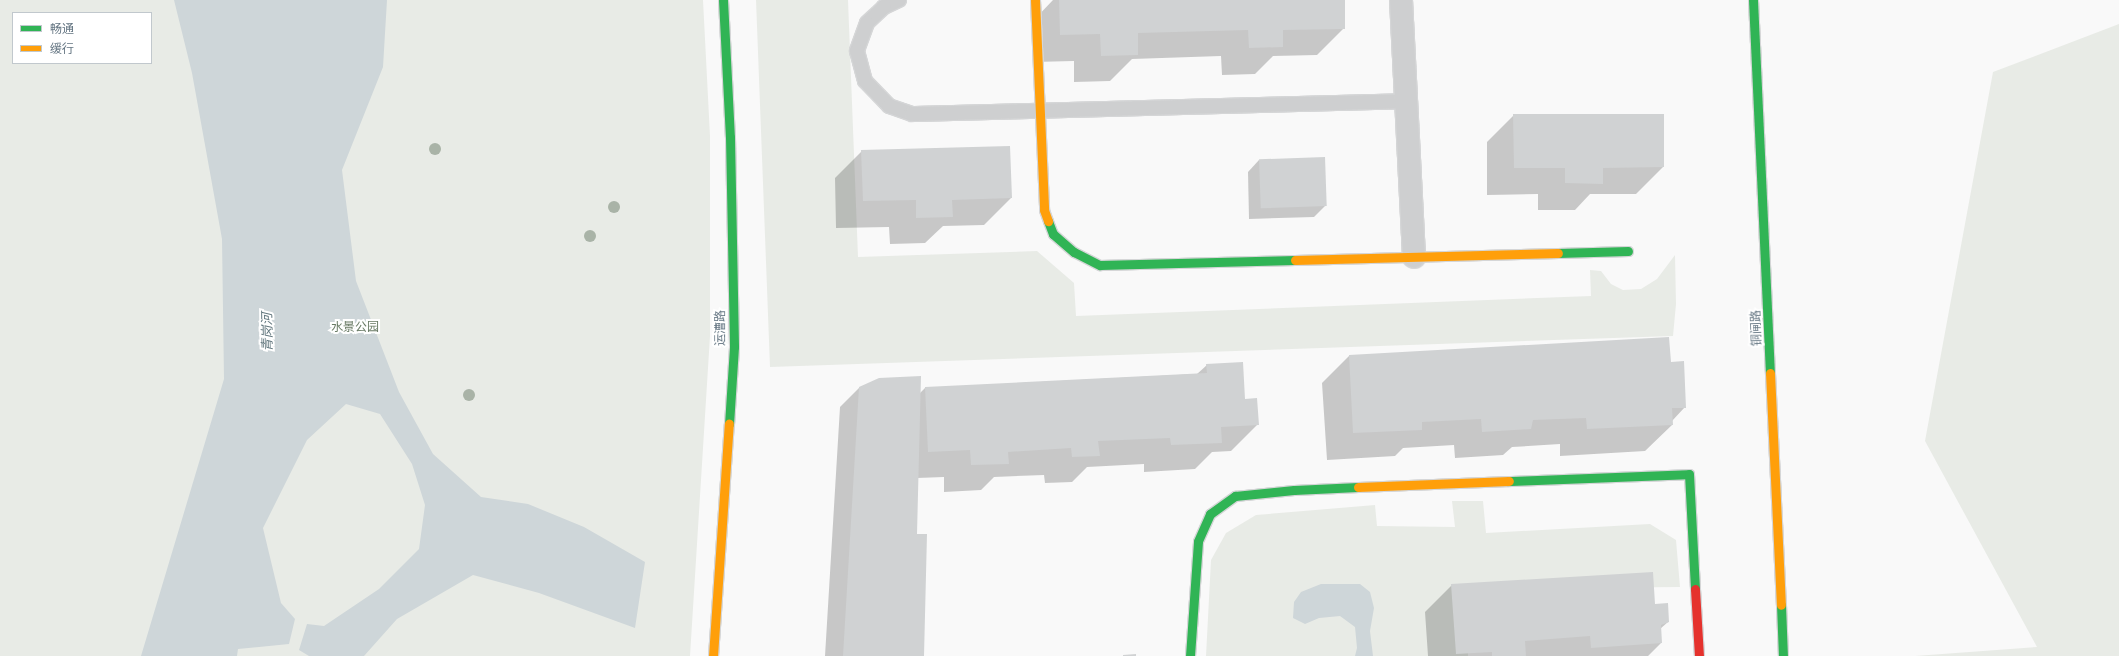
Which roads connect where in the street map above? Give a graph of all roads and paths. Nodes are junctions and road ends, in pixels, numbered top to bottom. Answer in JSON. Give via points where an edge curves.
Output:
{"nodes":[{"id":1,"x":723,"y":0,"type":"edge"},
{"id":2,"x":899,"y":0,"type":"edge"},
{"id":3,"x":1036,"y":0,"type":"edge"},
{"id":4,"x":1401,"y":0,"type":"edge"},
{"id":5,"x":1753,"y":0,"type":"edge"},
{"id":6,"x":1406,"y":101,"type":"junction"},
{"id":7,"x":1040,"y":110,"type":"junction"},
{"id":8,"x":1628,"y":251,"type":"dead end"},
{"id":9,"x":1414,"y":257,"type":"junction"},
{"id":10,"x":713,"y":656,"type":"edge"},
{"id":11,"x":1190,"y":656,"type":"edge"},
{"id":12,"x":1699,"y":656,"type":"edge"},
{"id":13,"x":1783,"y":656,"type":"edge"}],
"edges":[{"from":1,"to":10,"type":"street","name":"运漕路","via":[[730,137],[734,347]]},
{"from":2,"to":7,"type":"lane","via":[[884,7],[867,23],[857,51],[864,81],[889,106],[912,114]]},
{"from":3,"to":7,"type":"street"},
{"from":4,"to":6,"type":"street"},
{"from":5,"to":13,"type":"street","name":"铜闸路"},
{"from":6,"to":7,"type":"lane"},
{"from":6,"to":9,"type":"street"},
{"from":7,"to":9,"type":"street","via":[[1044,210],[1053,234],[1074,252],[1100,265]]},
{"from":8,"to":9,"type":"street"},
{"from":11,"to":12,"type":"street","via":[[1198,541],[1210,514],[1235,496],[1302,490],[1689,474]]}]}
